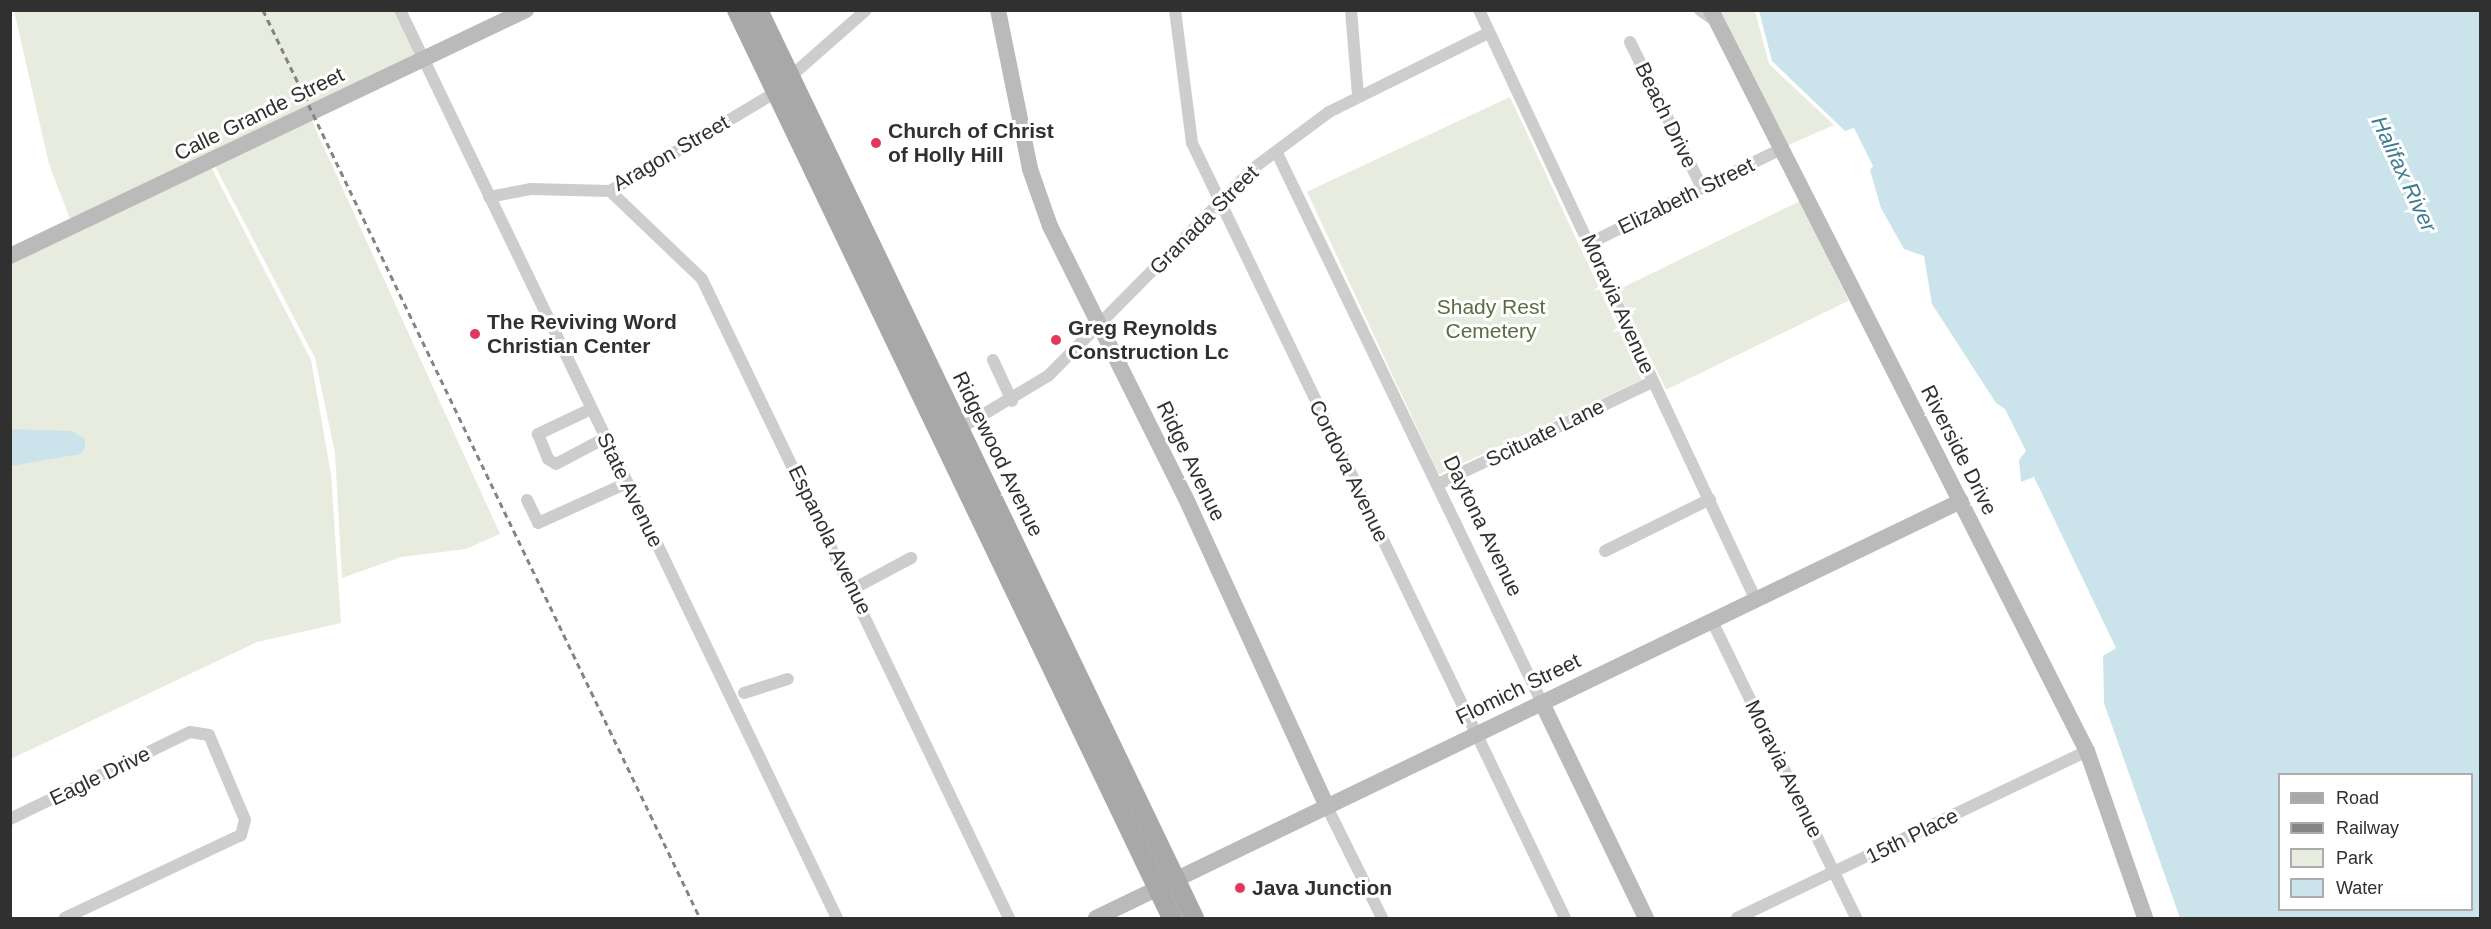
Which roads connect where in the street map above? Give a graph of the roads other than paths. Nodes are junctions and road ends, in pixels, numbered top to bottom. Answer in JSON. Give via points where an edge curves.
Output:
{"nodes":[{"id":1,"x":400,"y":10,"type":"edge"},
{"id":2,"x":526,"y":10,"type":"edge"},
{"id":3,"x":737,"y":10,"type":"edge"},
{"id":4,"x":758,"y":10,"type":"edge"},
{"id":5,"x":866,"y":10,"type":"edge"},
{"id":6,"x":998,"y":10,"type":"edge"},
{"id":7,"x":1175,"y":10,"type":"edge"},
{"id":8,"x":1351,"y":10,"type":"edge"},
{"id":9,"x":1479,"y":10,"type":"edge"},
{"id":10,"x":1700,"y":10,"type":"edge"},
{"id":11,"x":1714,"y":16,"type":"edge"},
{"id":12,"x":1488,"y":33,"type":"junction"},
{"id":13,"x":1630,"y":42,"type":"dead end"},
{"id":14,"x":424,"y":60,"type":"junction"},
{"id":15,"x":790,"y":77,"type":"junction"},
{"id":16,"x":776,"y":92,"type":"junction"},
{"id":17,"x":1358,"y":96,"type":"junction"},
{"id":18,"x":1779,"y":150,"type":"junction"},
{"id":19,"x":1277,"y":153,"type":"junction"},
{"id":20,"x":1702,"y":188,"type":"junction"},
{"id":21,"x":610,"y":191,"type":"junction"},
{"id":22,"x":489,"y":197,"type":"junction"},
{"id":23,"x":1219,"y":202,"type":"junction"},
{"id":24,"x":1592,"y":242,"type":"junction"},
{"id":25,"x":12,"y":253,"type":"edge"},
{"id":26,"x":1099,"y":327,"type":"junction"},
{"id":27,"x":993,"y":360,"type":"dead end"},
{"id":28,"x":1652,"y":382,"type":"junction"},
{"id":29,"x":1012,"y":401,"type":"junction"},
{"id":30,"x":591,"y":409,"type":"junction"},
{"id":31,"x":951,"y":434,"type":"junction"},
{"id":32,"x":605,"y":438,"type":"junction"},
{"id":33,"x":627,"y":483,"type":"junction"},
{"id":34,"x":1438,"y":484,"type":"junction"},
{"id":35,"x":1710,"y":499,"type":"junction"},
{"id":36,"x":527,"y":500,"type":"dead end"},
{"id":37,"x":1961,"y":501,"type":"junction"},
{"id":38,"x":1605,"y":551,"type":"dead end"},
{"id":39,"x":911,"y":558,"type":"dead end"},
{"id":40,"x":853,"y":589,"type":"junction"},
{"id":41,"x":1755,"y":598,"type":"junction"},
{"id":42,"x":1712,"y":621,"type":"junction"},
{"id":43,"x":788,"y":679,"type":"dead end"},
{"id":44,"x":744,"y":693,"type":"dead end"},
{"id":45,"x":1542,"y":703,"type":"junction"},
{"id":46,"x":1477,"y":734,"type":"junction"},
{"id":47,"x":2086,"y":751,"type":"junction"},
{"id":48,"x":1327,"y":807,"type":"junction"},
{"id":49,"x":10,"y":819,"type":"edge"},
{"id":50,"x":1835,"y":873,"type":"junction"},
{"id":51,"x":1168,"y":884,"type":"junction"},
{"id":52,"x":65,"y":918,"type":"edge"},
{"id":53,"x":837,"y":918,"type":"edge"},
{"id":54,"x":1009,"y":918,"type":"edge"},
{"id":55,"x":1096,"y":918,"type":"edge"},
{"id":56,"x":1172,"y":918,"type":"edge"},
{"id":57,"x":1194,"y":918,"type":"edge"},
{"id":58,"x":1382,"y":918,"type":"edge"},
{"id":59,"x":1565,"y":918,"type":"edge"},
{"id":60,"x":1646,"y":918,"type":"edge"},
{"id":61,"x":1737,"y":918,"type":"edge"},
{"id":62,"x":1856,"y":918,"type":"edge"},
{"id":63,"x":2145,"y":918,"type":"edge"}],
"edges":[{"from":1,"to":14,"type":"street","name":"State Avenue"},
{"from":2,"to":14,"type":"street","name":"Calle Grande Street"},
{"from":3,"to":16,"type":"main road","name":"Ridgewood Avenue"},
{"from":4,"to":15,"type":"main road","name":"Ridgewood Avenue"},
{"from":5,"to":15,"type":"street"},
{"from":6,"to":26,"type":"street","name":"Ridge Avenue","via":[[1030,169],[1050,226]]},
{"from":7,"to":23,"type":"street","name":"Cordova Avenue","via":[[1192,143]]},
{"from":8,"to":17,"type":"street"},
{"from":9,"to":12,"type":"street","name":"Moravia Avenue"},
{"from":10,"to":11,"type":"street"},
{"from":11,"to":18,"type":"street","name":"Riverside Drive"},
{"from":12,"to":17,"type":"street","name":"Granada Street"},
{"from":12,"to":24,"type":"street","name":"Moravia Avenue"},
{"from":13,"to":20,"type":"street","name":"Beach Drive"},
{"from":14,"to":22,"type":"street","name":"State Avenue"},
{"from":14,"to":25,"type":"street","name":"Calle Grande Street"},
{"from":15,"to":31,"type":"main road","name":"Ridgewood Avenue"},
{"from":16,"to":21,"type":"street","name":"Aragon Street"},
{"from":16,"to":31,"type":"main road","name":"Ridgewood Avenue"},
{"from":17,"to":19,"type":"street","name":"Granada Street"},
{"from":18,"to":20,"type":"street","name":"Elizabeth Street"},
{"from":18,"to":37,"type":"street","name":"Riverside Drive"},
{"from":19,"to":23,"type":"street","name":"Granada Street"},
{"from":19,"to":34,"type":"street","name":"Daytona Avenue"},
{"from":20,"to":24,"type":"street","name":"Elizabeth Street"},
{"from":21,"to":22,"type":"street","name":"Aragon Street","via":[[531,189]]},
{"from":21,"to":40,"type":"street","name":"Espanola Avenue","via":[[702,279]]},
{"from":22,"to":30,"type":"street","name":"State Avenue"},
{"from":23,"to":26,"type":"street","name":"Granada Street"},
{"from":23,"to":46,"type":"street","name":"Cordova Avenue"},
{"from":24,"to":28,"type":"street","name":"Moravia Avenue"},
{"from":26,"to":29,"type":"street","name":"Granada Street"},
{"from":26,"to":48,"type":"street","name":"Ridge Avenue","via":[[1188,503]]},
{"from":27,"to":29,"type":"street"},
{"from":28,"to":34,"type":"street","name":"Scituate Lane"},
{"from":28,"to":35,"type":"street","name":"Moravia Avenue"},
{"from":29,"to":31,"type":"street","name":"Granada Street"},
{"from":30,"to":32,"type":"street","name":"State Avenue"},
{"from":30,"to":32,"type":"street","via":[[538,434],[548,459],[556,464]]},
{"from":31,"to":51,"type":"main road","name":"Ridgewood Avenue"},
{"from":32,"to":33,"type":"street","name":"State Avenue"},
{"from":33,"to":36,"type":"street","via":[[538,523]]},
{"from":33,"to":53,"type":"street","name":"State Avenue"},
{"from":34,"to":45,"type":"street","name":"Daytona Avenue"},
{"from":35,"to":38,"type":"street"},
{"from":35,"to":41,"type":"street","name":"Moravia Avenue"},
{"from":37,"to":41,"type":"street","name":"Flomich Street"},
{"from":37,"to":47,"type":"street","name":"Riverside Drive"},
{"from":39,"to":40,"type":"street"},
{"from":40,"to":54,"type":"street","name":"Espanola Avenue"},
{"from":41,"to":42,"type":"street","name":"Flomich Street"},
{"from":42,"to":45,"type":"street","name":"Flomich Street"},
{"from":42,"to":50,"type":"street","name":"Moravia Avenue"},
{"from":43,"to":44,"type":"street"},
{"from":45,"to":46,"type":"street","name":"Flomich Street"},
{"from":45,"to":60,"type":"street","name":"Daytona Avenue"},
{"from":46,"to":48,"type":"street","name":"Flomich Street"},
{"from":46,"to":59,"type":"street","name":"Cordova Avenue"},
{"from":47,"to":50,"type":"street","name":"15th Place"},
{"from":47,"to":63,"type":"street","name":"Riverside Drive"},
{"from":48,"to":51,"type":"street","name":"Flomich Street"},
{"from":48,"to":58,"type":"street","name":"Ridge Avenue"},
{"from":49,"to":52,"type":"street","name":"Eagle Drive","via":[[190,732],[209,735],[245,820],[241,835]]},
{"from":50,"to":61,"type":"street","name":"15th Place"},
{"from":50,"to":62,"type":"street","name":"Moravia Avenue"},
{"from":51,"to":55,"type":"street","name":"Flomich Street"},
{"from":51,"to":56,"type":"main road","name":"Ridgewood Avenue"},
{"from":51,"to":57,"type":"main road","name":"Ridgewood Avenue"}]}
